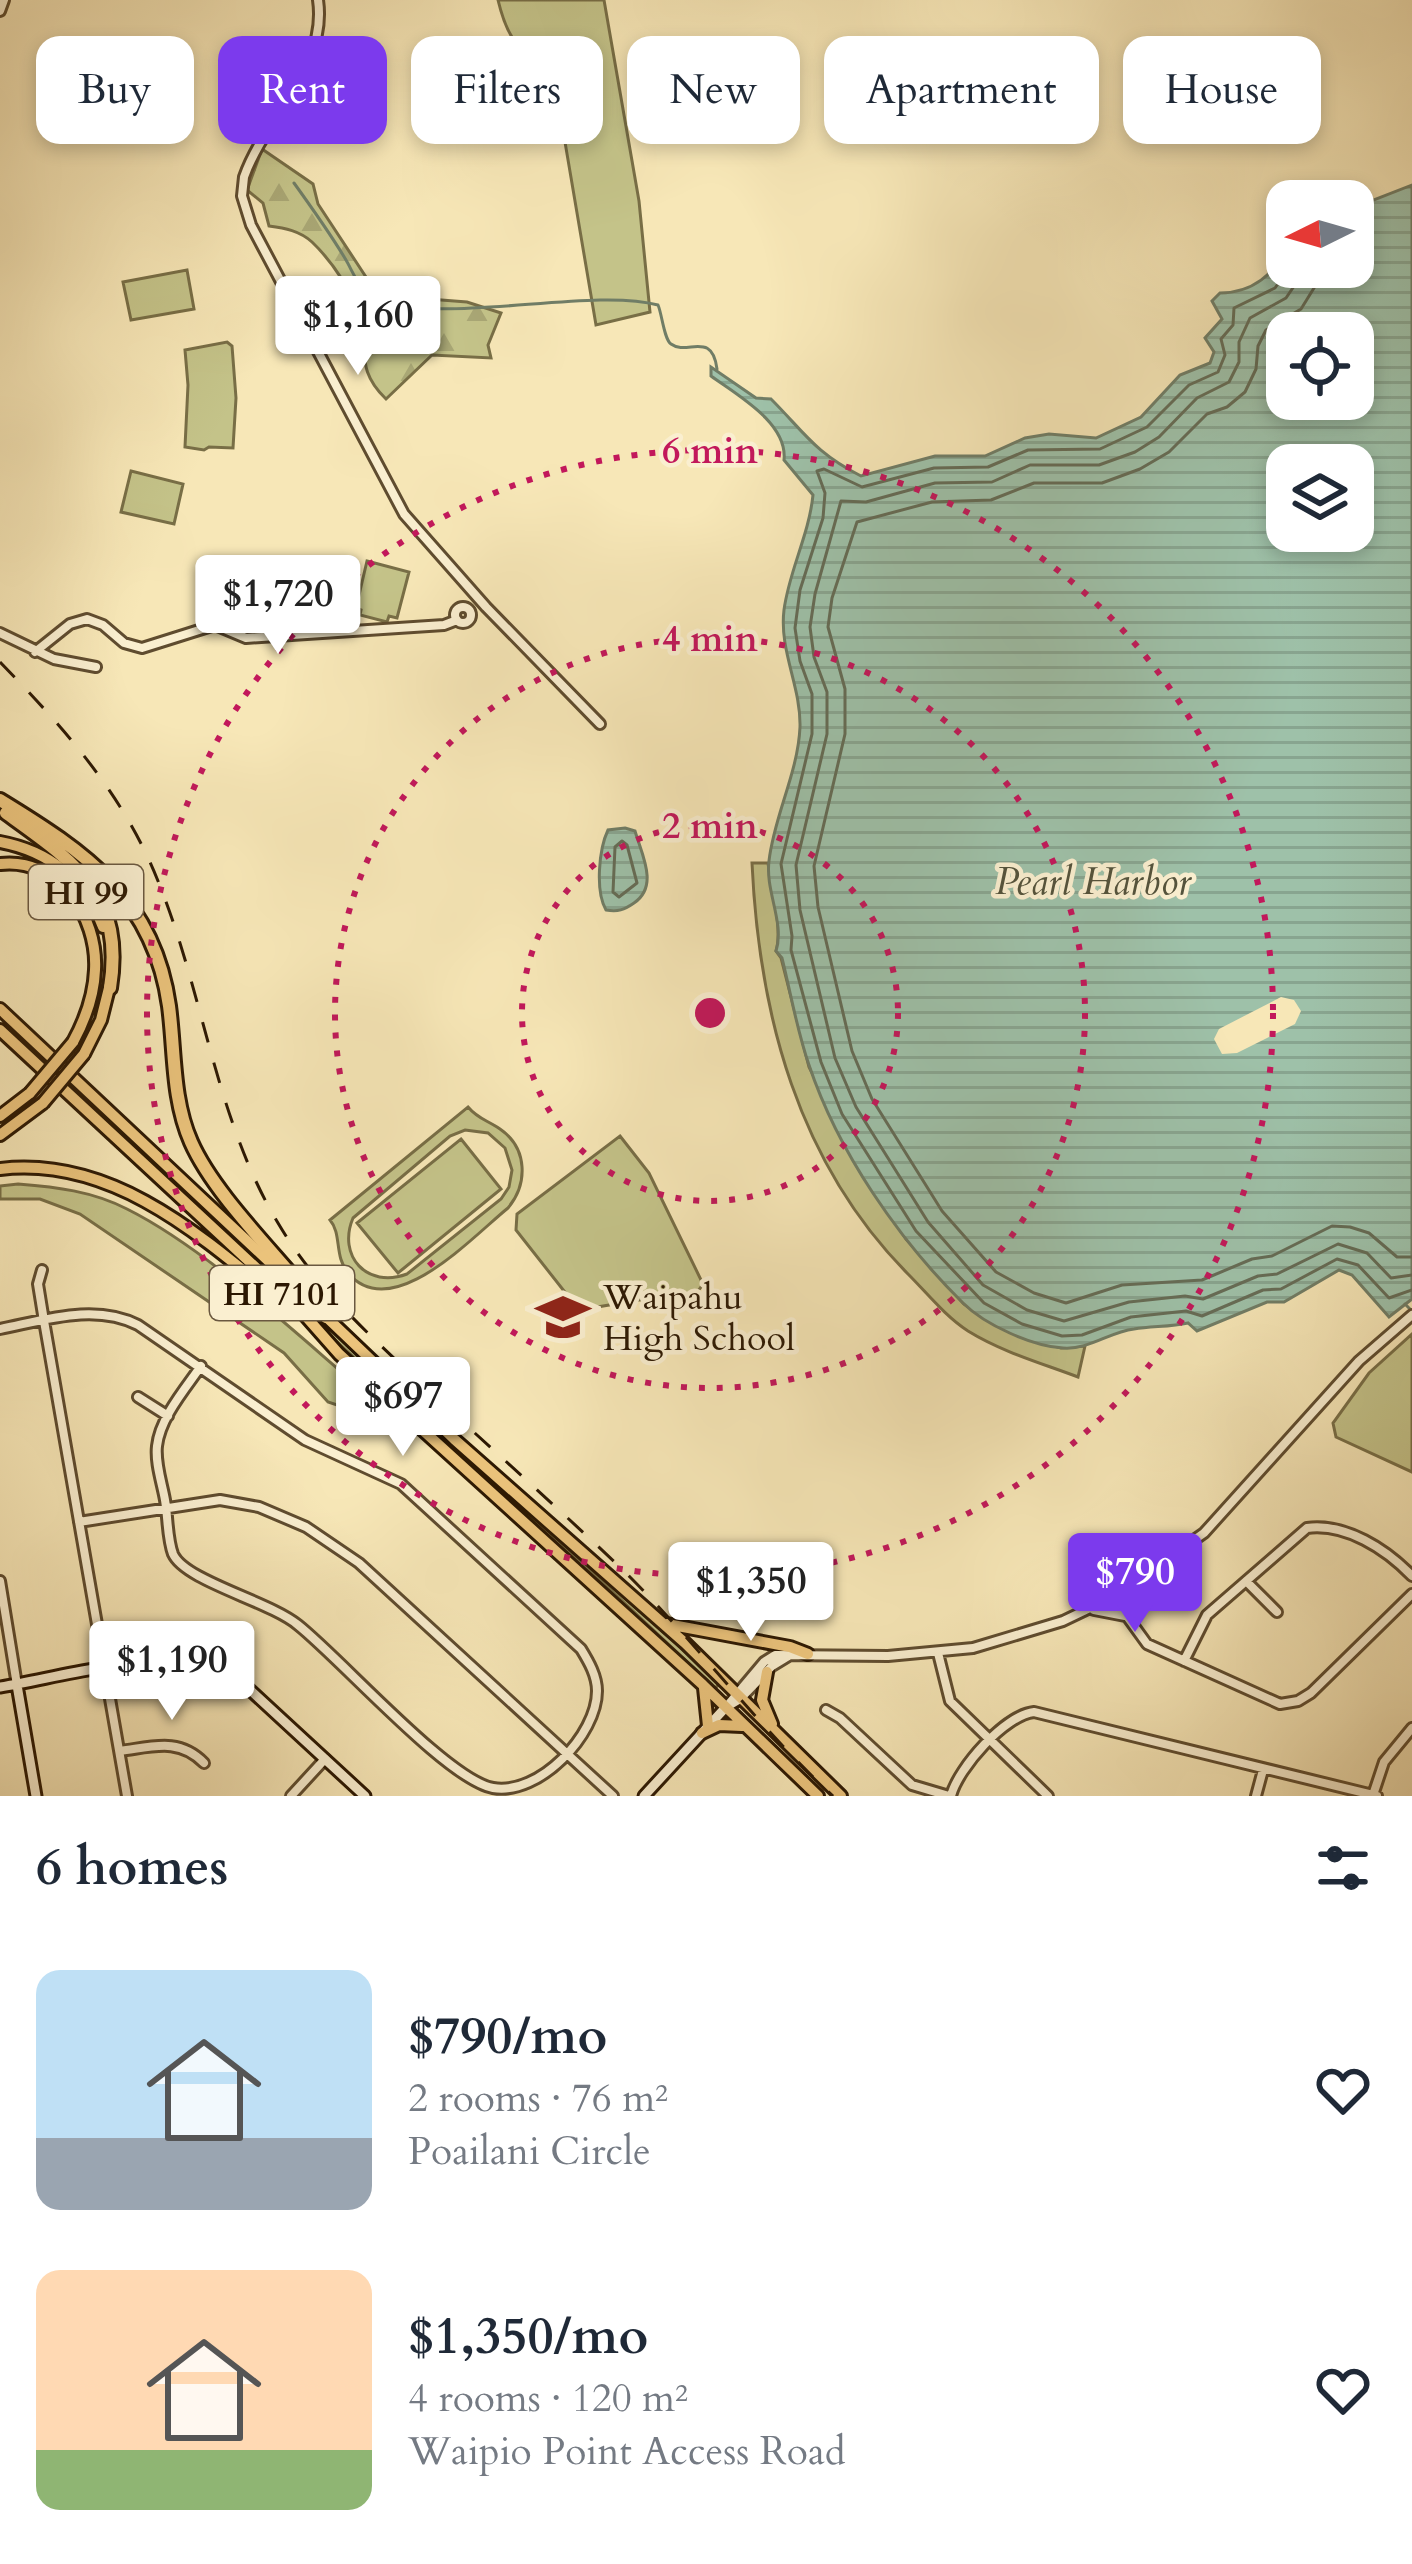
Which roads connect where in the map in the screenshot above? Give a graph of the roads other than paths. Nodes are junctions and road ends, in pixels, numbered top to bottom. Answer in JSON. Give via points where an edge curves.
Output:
{"nodes":[{"id":1,"x":4,"y":0,"type":"edge"},
{"id":2,"x":321,"y":1,"type":"edge"},
{"id":3,"x":0,"y":11,"type":"edge"},
{"id":4,"x":457,"y":620,"type":"dead end"},
{"id":5,"x":0,"y":633,"type":"edge"},
{"id":6,"x":34,"y":652,"type":"junction"},
{"id":7,"x":95,"y":667,"type":"dead end"},
{"id":8,"x":600,"y":724,"type":"dead end"},
{"id":9,"x":0,"y":804,"type":"edge"},
{"id":10,"x":0,"y":842,"type":"edge"},
{"id":11,"x":0,"y":864,"type":"edge"},
{"id":12,"x":110,"y":988,"type":"junction"},
{"id":13,"x":0,"y":997,"type":"edge"},
{"id":14,"x":0,"y":1009,"type":"edge"},
{"id":15,"x":0,"y":1030,"type":"edge"},
{"id":16,"x":53,"y":1060,"type":"junction"},
{"id":17,"x":0,"y":1116,"type":"edge"},
{"id":18,"x":0,"y":1135,"type":"edge"},
{"id":19,"x":0,"y":1169,"type":"edge"},
{"id":20,"x":42,"y":1270,"type":"dead end"},
{"id":21,"x":1412,"y":1315,"type":"edge"},
{"id":22,"x":326,"y":1317,"type":"junction"},
{"id":23,"x":44,"y":1321,"type":"junction"},
{"id":24,"x":0,"y":1329,"type":"edge"},
{"id":25,"x":339,"y":1354,"type":"junction"},
{"id":26,"x":201,"y":1366,"type":"junction"},
{"id":27,"x":138,"y":1397,"type":"dead end"},
{"id":28,"x":168,"y":1416,"type":"junction"},
{"id":29,"x":166,"y":1508,"type":"junction"},
{"id":30,"x":79,"y":1522,"type":"junction"},
{"id":31,"x":1412,"y":1576,"type":"edge"},
{"id":32,"x":0,"y":1581,"type":"edge"},
{"id":33,"x":1246,"y":1581,"type":"junction"},
{"id":34,"x":1135,"y":1585,"type":"junction"},
{"id":35,"x":1412,"y":1594,"type":"edge"},
{"id":36,"x":1113,"y":1597,"type":"junction"},
{"id":37,"x":1090,"y":1609,"type":"junction"},
{"id":38,"x":1277,"y":1612,"type":"dead end"},
{"id":39,"x":1125,"y":1616,"type":"junction"},
{"id":40,"x":658,"y":1622,"type":"junction"},
{"id":41,"x":938,"y":1653,"type":"junction"},
{"id":42,"x":791,"y":1654,"type":"junction"},
{"id":43,"x":808,"y":1654,"type":"junction"},
{"id":44,"x":1184,"y":1661,"type":"junction"},
{"id":45,"x":104,"y":1670,"type":"junction"},
{"id":46,"x":767,"y":1672,"type":"junction"},
{"id":47,"x":17,"y":1684,"type":"junction"},
{"id":48,"x":703,"y":1685,"type":"junction"},
{"id":49,"x":0,"y":1688,"type":"edge"},
{"id":50,"x":738,"y":1695,"type":"junction"},
{"id":51,"x":726,"y":1707,"type":"junction"},
{"id":52,"x":826,"y":1710,"type":"dead end"},
{"id":53,"x":1412,"y":1728,"type":"edge"},
{"id":54,"x":705,"y":1729,"type":"junction"},
{"id":55,"x":750,"y":1730,"type":"junction"},
{"id":56,"x":779,"y":1737,"type":"junction"},
{"id":57,"x":990,"y":1741,"type":"junction"},
{"id":58,"x":120,"y":1751,"type":"junction"},
{"id":59,"x":566,"y":1753,"type":"junction"},
{"id":60,"x":325,"y":1759,"type":"junction"},
{"id":61,"x":204,"y":1763,"type":"dead end"},
{"id":62,"x":1263,"y":1770,"type":"junction"},
{"id":63,"x":36,"y":1796,"type":"edge"},
{"id":64,"x":127,"y":1796,"type":"edge"},
{"id":65,"x":291,"y":1796,"type":"edge"},
{"id":66,"x":365,"y":1796,"type":"edge"},
{"id":67,"x":613,"y":1796,"type":"edge"},
{"id":68,"x":644,"y":1796,"type":"edge"},
{"id":69,"x":818,"y":1796,"type":"edge"},
{"id":70,"x":841,"y":1796,"type":"edge"},
{"id":71,"x":950,"y":1796,"type":"edge"},
{"id":72,"x":1048,"y":1796,"type":"edge"},
{"id":73,"x":1256,"y":1796,"type":"edge"},
{"id":74,"x":1375,"y":1796,"type":"edge"}],
"edges":[{"from":1,"to":3,"type":"street"},
{"from":2,"to":8,"type":"street","via":[[311,58],[244,177],[251,225],[404,514]]},
{"from":4,"to":6,"type":"street","via":[[246,638],[215,625],[142,648],[87,620]]},
{"from":5,"to":6,"type":"street"},
{"from":6,"to":7,"type":"street"},
{"from":9,"to":12,"type":"highway","via":[[70,859],[95,890],[110,925]]},
{"from":9,"to":22,"type":"highway","via":[[79,850],[136,916],[164,980],[191,1143]]},
{"from":10,"to":12,"type":"main road","number":"HI 99","via":[[42,855],[86,892],[106,937]]},
{"from":11,"to":17,"type":"main road","bridge":true,"via":[[52,876],[72,896],[86,919],[95,973],[73,1042]]},
{"from":12,"to":18,"type":"main road","number":"HI 99","bridge":true,"via":[[84,1054],[43,1103]]},
{"from":13,"to":16,"type":"main road"},
{"from":14,"to":16,"type":"main road","number":"HI 7101"},
{"from":15,"to":25,"type":"main road","number":"HI 7101"},
{"from":16,"to":22,"type":"main road","number":"HI 7101"},
{"from":19,"to":25,"type":"main road","via":[[72,1172],[133,1194],[223,1255]]},
{"from":20,"to":23,"type":"street"},
{"from":21,"to":34,"type":"street","via":[[1230,1507]]},
{"from":22,"to":40,"type":"main road","number":"HI 7101"},
{"from":23,"to":24,"type":"street"},
{"from":23,"to":26,"type":"street","via":[[124,1318]]},
{"from":23,"to":30,"type":"street"},
{"from":25,"to":48,"type":"main road","number":"HI 7101"},
{"from":26,"to":28,"type":"street"},
{"from":26,"to":59,"type":"street","via":[[305,1440],[401,1484],[581,1649],[594,1673],[595,1708]]},
{"from":27,"to":28,"type":"street"},
{"from":28,"to":29,"type":"street","via":[[157,1447]]},
{"from":29,"to":30,"type":"street"},
{"from":29,"to":59,"type":"street","via":[[238,1502],[306,1526],[358,1563]]},
{"from":29,"to":59,"type":"street","via":[[172,1550],[184,1568],[286,1616],[467,1779],[516,1788]]},
{"from":30,"to":45,"type":"street"},
{"from":31,"to":33,"type":"street","via":[[1383,1548],[1313,1526]]},
{"from":32,"to":47,"type":"street"},
{"from":33,"to":38,"type":"street"},
{"from":33,"to":44,"type":"street","via":[[1207,1615]]},
{"from":34,"to":36,"type":"street"},
{"from":34,"to":39,"type":"street"},
{"from":35,"to":44,"type":"street","via":[[1298,1701],[1272,1702]]},
{"from":36,"to":37,"type":"street"},
{"from":36,"to":39,"type":"street"},
{"from":37,"to":39,"type":"street"},
{"from":37,"to":41,"type":"street","via":[[1005,1640]]},
{"from":39,"to":44,"type":"street","via":[[1148,1644]]},
{"from":40,"to":43,"type":"main road"},
{"from":40,"to":50,"type":"main road","number":"HI 7101"},
{"from":41,"to":43,"type":"street"},
{"from":41,"to":57,"type":"street","via":[[950,1702]]},
{"from":42,"to":43,"type":"street"},
{"from":42,"to":46,"type":"street"},
{"from":42,"to":50,"type":"street","via":[[768,1659]]},
{"from":45,"to":47,"type":"street"},
{"from":45,"to":58,"type":"street"},
{"from":45,"to":60,"type":"street","via":[[164,1662],[216,1670],[249,1689]]},
{"from":46,"to":50,"type":"street"},
{"from":46,"to":56,"type":"main road","via":[[762,1700]]},
{"from":47,"to":49,"type":"street"},
{"from":47,"to":63,"type":"street"},
{"from":48,"to":51,"type":"main road","number":"HI 7101"},
{"from":48,"to":54,"type":"main road"},
{"from":50,"to":51,"type":"street"},
{"from":50,"to":56,"type":"main road","number":"HI 7101"},
{"from":51,"to":54,"type":"street"},
{"from":51,"to":55,"type":"main road","number":"HI 7101"},
{"from":52,"to":71,"type":"street","via":[[912,1785]]},
{"from":53,"to":74,"type":"street","via":[[1384,1762]]},
{"from":54,"to":55,"type":"main road"},
{"from":54,"to":68,"type":"street"},
{"from":55,"to":69,"type":"main road","number":"HI 7101"},
{"from":56,"to":70,"type":"main road","number":"HI 7101"},
{"from":57,"to":62,"type":"street","via":[[1016,1717],[1045,1712]]},
{"from":57,"to":71,"type":"street"},
{"from":57,"to":72,"type":"street"},
{"from":58,"to":61,"type":"street","via":[[174,1744]]},
{"from":58,"to":64,"type":"street"},
{"from":59,"to":67,"type":"street"},
{"from":60,"to":65,"type":"street"},
{"from":60,"to":66,"type":"street"},
{"from":62,"to":73,"type":"street"},
{"from":62,"to":74,"type":"street"}]}
